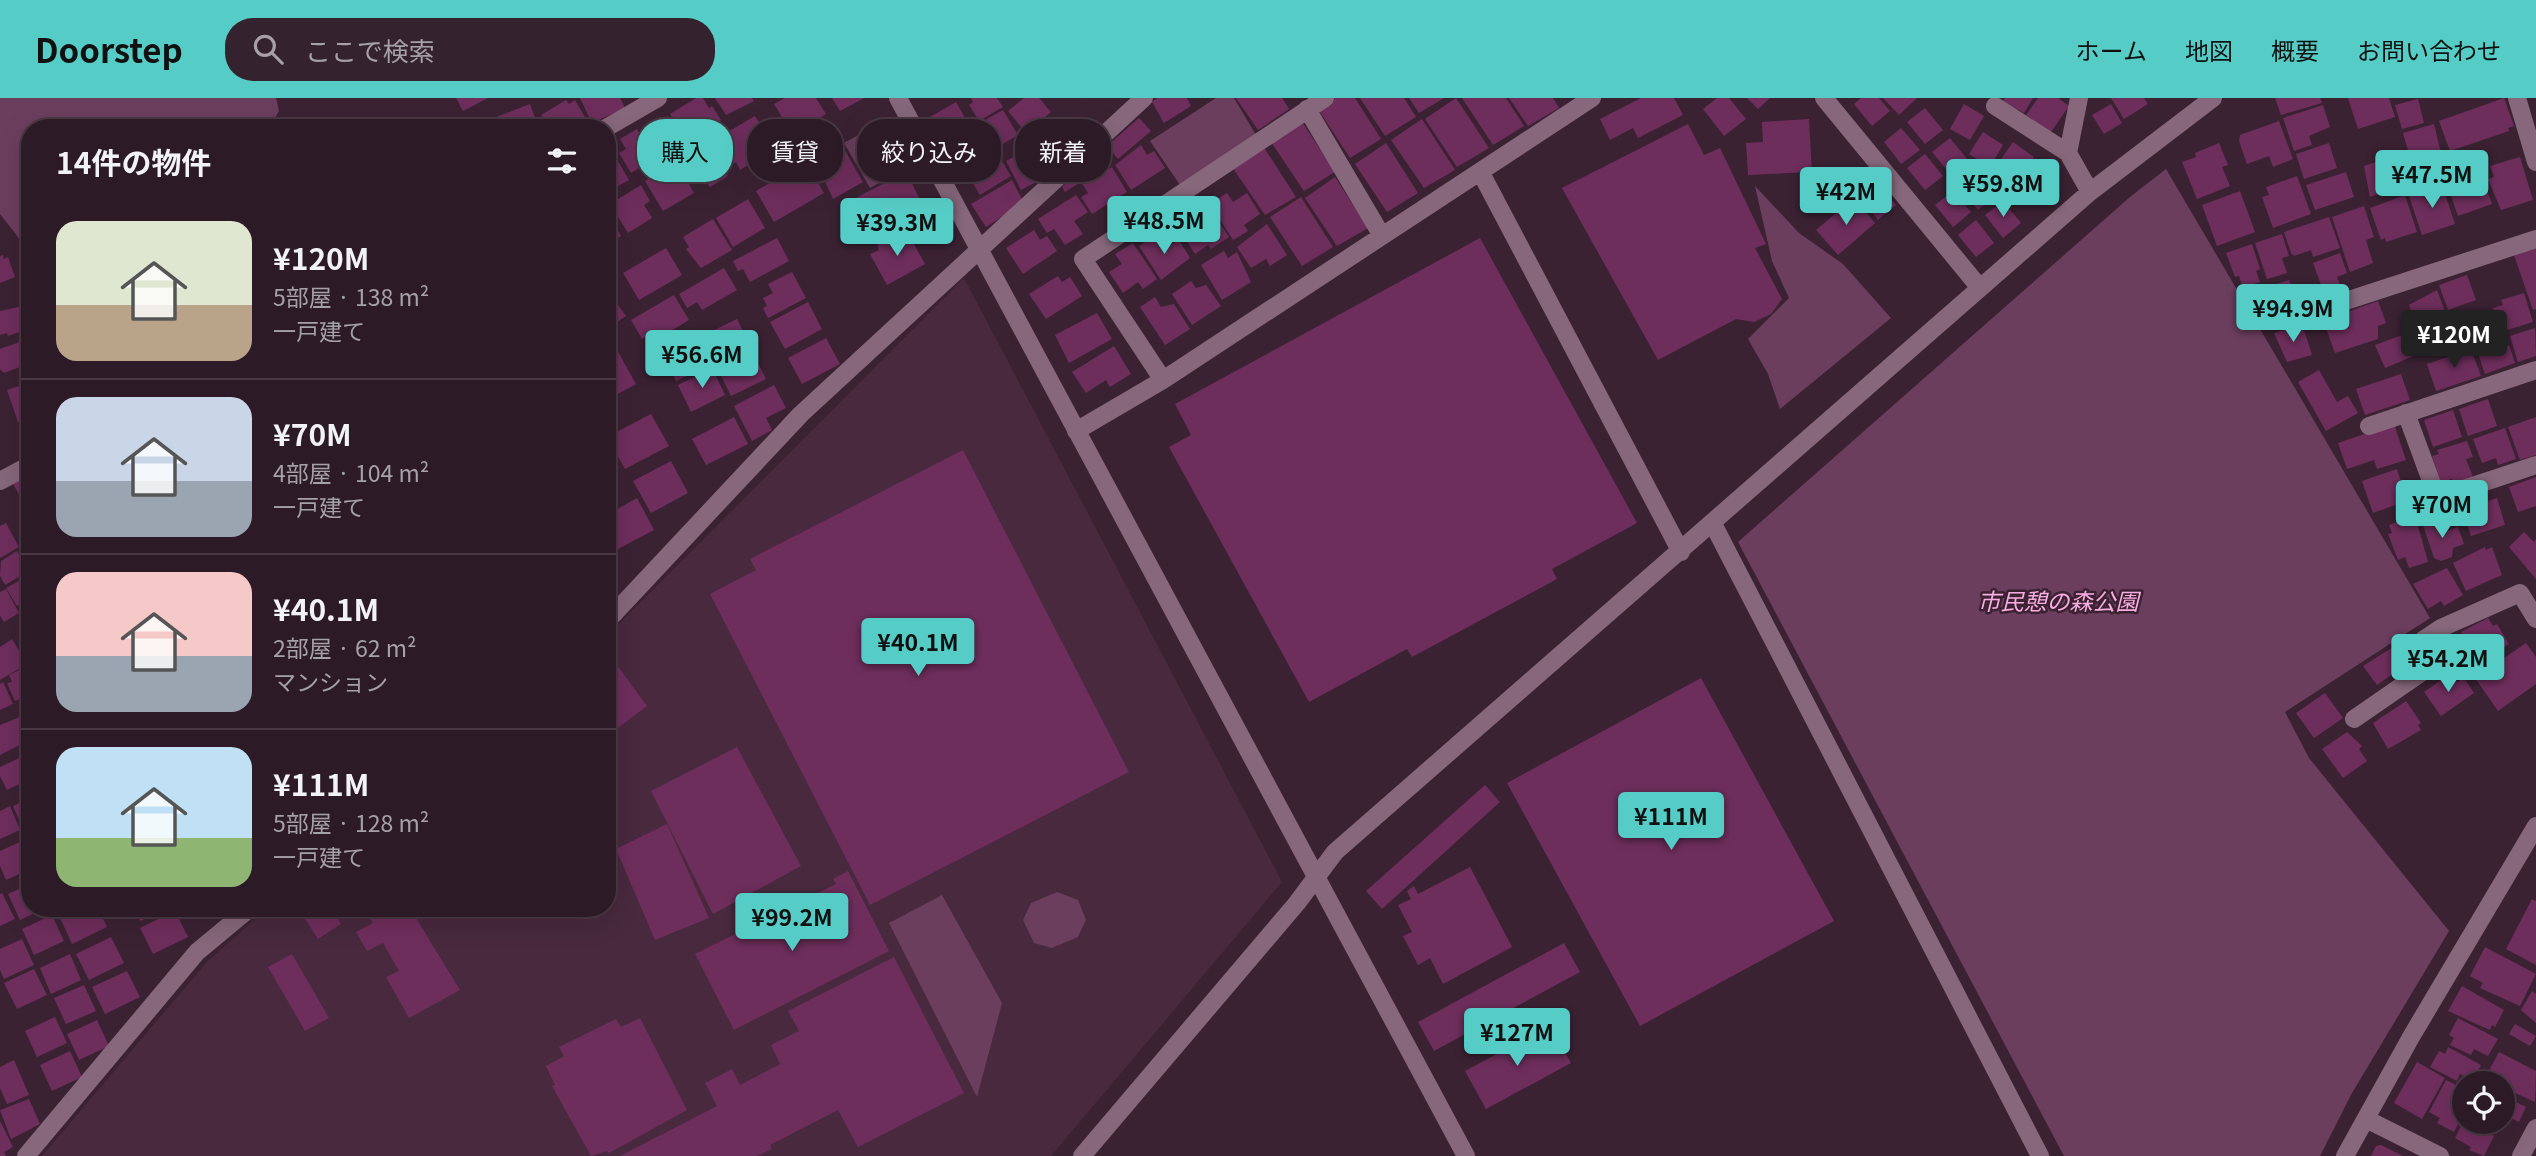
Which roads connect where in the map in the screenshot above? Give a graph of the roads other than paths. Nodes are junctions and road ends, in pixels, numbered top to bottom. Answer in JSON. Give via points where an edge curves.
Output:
{"nodes":[{"id":1,"x":658,"y":98,"type":"edge"},
{"id":2,"x":898,"y":98,"type":"edge"},
{"id":3,"x":1144,"y":98,"type":"edge"},
{"id":4,"x":1325,"y":98,"type":"edge"},
{"id":5,"x":1592,"y":98,"type":"edge"},
{"id":6,"x":1824,"y":98,"type":"edge"},
{"id":7,"x":2079,"y":98,"type":"edge"},
{"id":8,"x":2213,"y":98,"type":"edge"},
{"id":9,"x":2518,"y":98,"type":"edge"},
{"id":10,"x":1995,"y":106,"type":"dead end"},
{"id":11,"x":1307,"y":110,"type":"junction"},
{"id":12,"x":616,"y":122,"type":"edge"},
{"id":13,"x":2068,"y":153,"type":"junction"},
{"id":14,"x":2536,"y":162,"type":"edge"},
{"id":15,"x":1481,"y":173,"type":"junction"},
{"id":16,"x":2090,"y":192,"type":"junction"},
{"id":17,"x":1382,"y":236,"type":"junction"},
{"id":18,"x":2536,"y":239,"type":"edge"},
{"id":19,"x":979,"y":251,"type":"junction"},
{"id":20,"x":1980,"y":288,"type":"junction"},
{"id":21,"x":2309,"y":313,"type":"dead end"},
{"id":22,"x":2536,"y":370,"type":"edge"},
{"id":23,"x":1163,"y":380,"type":"junction"},
{"id":24,"x":2406,"y":413,"type":"junction"},
{"id":25,"x":2370,"y":426,"type":"dead end"},
{"id":26,"x":1076,"y":431,"type":"junction"},
{"id":27,"x":2536,"y":465,"type":"edge"},
{"id":28,"x":21,"y":470,"type":"edge"},
{"id":29,"x":0,"y":481,"type":"edge"},
{"id":30,"x":2437,"y":498,"type":"junction"},
{"id":31,"x":2418,"y":504,"type":"dead end"},
{"id":32,"x":1713,"y":524,"type":"junction"},
{"id":33,"x":1681,"y":552,"type":"junction"},
{"id":34,"x":616,"y":611,"type":"edge"},
{"id":35,"x":2536,"y":619,"type":"edge"},
{"id":36,"x":2354,"y":719,"type":"dead end"},
{"id":37,"x":2536,"y":826,"type":"edge"},
{"id":38,"x":1317,"y":876,"type":"junction"},
{"id":39,"x":239,"y":917,"type":"edge"},
{"id":40,"x":2366,"y":1119,"type":"junction"},
{"id":41,"x":2536,"y":1128,"type":"edge"},
{"id":42,"x":26,"y":1156,"type":"edge"},
{"id":43,"x":1082,"y":1156,"type":"edge"},
{"id":44,"x":1466,"y":1156,"type":"edge"},
{"id":45,"x":2040,"y":1156,"type":"edge"},
{"id":46,"x":2345,"y":1156,"type":"edge"},
{"id":47,"x":2440,"y":1156,"type":"edge"},
{"id":48,"x":2521,"y":1156,"type":"edge"}],
"edges":[{"from":1,"to":12,"type":"street"},
{"from":2,"to":19,"type":"street"},
{"from":3,"to":19,"type":"street"},
{"from":4,"to":11,"type":"street"},
{"from":5,"to":15,"type":"street"},
{"from":6,"to":20,"type":"street"},
{"from":7,"to":13,"type":"street"},
{"from":8,"to":16,"type":"street"},
{"from":9,"to":14,"type":"street"},
{"from":10,"to":13,"type":"street"},
{"from":11,"to":17,"type":"street"},
{"from":11,"to":23,"type":"street","via":[[1083,259]]},
{"from":13,"to":16,"type":"street"},
{"from":15,"to":17,"type":"street"},
{"from":15,"to":33,"type":"street"},
{"from":16,"to":20,"type":"street"},
{"from":17,"to":23,"type":"street"},
{"from":18,"to":21,"type":"street"},
{"from":19,"to":26,"type":"street"},
{"from":19,"to":34,"type":"street","via":[[801,414]]},
{"from":20,"to":32,"type":"street"},
{"from":22,"to":24,"type":"street"},
{"from":23,"to":26,"type":"street"},
{"from":24,"to":25,"type":"street"},
{"from":24,"to":30,"type":"street"},
{"from":26,"to":38,"type":"street"},
{"from":27,"to":30,"type":"street"},
{"from":28,"to":29,"type":"street"},
{"from":30,"to":31,"type":"street"},
{"from":32,"to":33,"type":"street"},
{"from":32,"to":45,"type":"street"},
{"from":33,"to":38,"type":"street","via":[[1335,852]]},
{"from":35,"to":36,"type":"street","via":[[2520,593],[2441,628],[2423,640],[2438,661]]},
{"from":37,"to":40,"type":"street"},
{"from":38,"to":43,"type":"street"},
{"from":38,"to":44,"type":"street"},
{"from":39,"to":42,"type":"street","via":[[197,953]]},
{"from":40,"to":46,"type":"street"},
{"from":40,"to":47,"type":"street"},
{"from":41,"to":48,"type":"street"}]}
